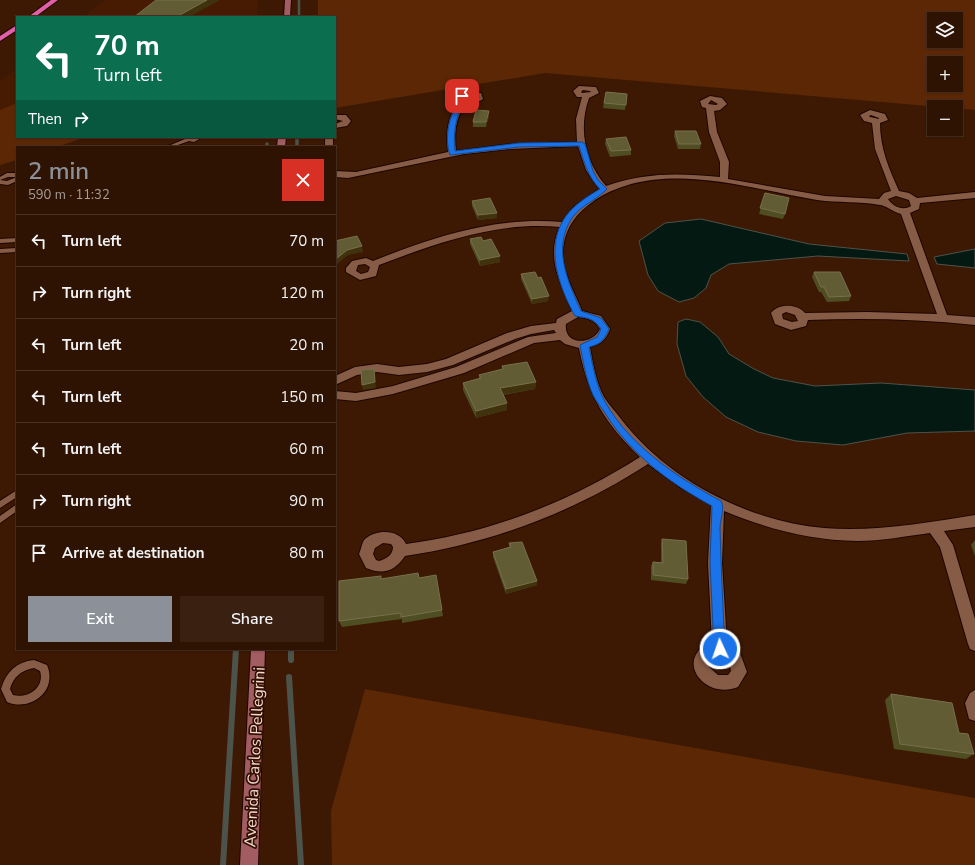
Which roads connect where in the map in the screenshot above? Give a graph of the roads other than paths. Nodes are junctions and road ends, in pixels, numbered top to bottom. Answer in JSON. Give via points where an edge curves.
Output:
{"nodes":[{"id":1,"x":55,"y":0,"type":"edge"},
{"id":2,"x":288,"y":0,"type":"edge"},
{"id":3,"x":32,"y":16,"type":"edge"},
{"id":4,"x":287,"y":16,"type":"edge"},
{"id":5,"x":16,"y":28,"type":"edge"},
{"id":6,"x":0,"y":39,"type":"edge"},
{"id":7,"x":586,"y":96,"type":"dead end"},
{"id":8,"x":464,"y":101,"type":"dead end"},
{"id":9,"x":710,"y":107,"type":"dead end"},
{"id":10,"x":336,"y":117,"type":"edge"},
{"id":11,"x":876,"y":122,"type":"dead end"},
{"id":12,"x":336,"y":126,"type":"edge"},
{"id":13,"x":186,"y":138,"type":"edge"},
{"id":14,"x":199,"y":138,"type":"edge"},
{"id":15,"x":582,"y":144,"type":"junction"},
{"id":16,"x":170,"y":146,"type":"edge"},
{"id":17,"x":452,"y":154,"type":"junction"},
{"id":18,"x":336,"y":174,"type":"edge"},
{"id":19,"x":16,"y":175,"type":"edge"},
{"id":20,"x":16,"y":179,"type":"edge"},
{"id":21,"x":724,"y":179,"type":"junction"},
{"id":22,"x":0,"y":180,"type":"edge"},
{"id":23,"x":604,"y":189,"type":"junction"},
{"id":24,"x":896,"y":193,"type":"junction"},
{"id":25,"x":975,"y":195,"type":"edge"},
{"id":26,"x":915,"y":201,"type":"junction"},
{"id":27,"x":884,"y":202,"type":"junction"},
{"id":28,"x":905,"y":211,"type":"junction"},
{"id":29,"x":565,"y":225,"type":"junction"},
{"id":30,"x":16,"y":240,"type":"edge"},
{"id":31,"x":0,"y":242,"type":"edge"},
{"id":32,"x":16,"y":250,"type":"edge"},
{"id":33,"x":0,"y":251,"type":"edge"},
{"id":34,"x":373,"y":264,"type":"dead end"},
{"id":35,"x":578,"y":314,"type":"junction"},
{"id":36,"x":802,"y":317,"type":"dead end"},
{"id":37,"x":943,"y":317,"type":"junction"},
{"id":38,"x":975,"y":321,"type":"edge"},
{"id":39,"x":560,"y":331,"type":"junction"},
{"id":40,"x":584,"y":345,"type":"junction"},
{"id":41,"x":400,"y":370,"type":"junction"},
{"id":42,"x":336,"y":381,"type":"edge"},
{"id":43,"x":402,"y":387,"type":"junction"},
{"id":44,"x":336,"y":394,"type":"edge"},
{"id":45,"x":648,"y":458,"type":"junction"},
{"id":46,"x":16,"y":494,"type":"edge"},
{"id":47,"x":718,"y":504,"type":"junction"},
{"id":48,"x":0,"y":505,"type":"edge"},
{"id":49,"x":16,"y":508,"type":"edge"},
{"id":50,"x":0,"y":520,"type":"edge"},
{"id":51,"x":975,"y":521,"type":"edge"},
{"id":52,"x":934,"y":527,"type":"junction"},
{"id":53,"x":400,"y":551,"type":"dead end"},
{"id":54,"x":975,"y":644,"type":"edge"},
{"id":55,"x":720,"y":649,"type":"dead end"},
{"id":56,"x":258,"y":650,"type":"edge"},
{"id":57,"x":3,"y":696,"type":"edge"},
{"id":58,"x":975,"y":698,"type":"edge"},
{"id":59,"x":975,"y":713,"type":"edge"},
{"id":60,"x":249,"y":865,"type":"edge"}],
"edges":[{"from":1,"to":3,"type":"highway"},
{"from":2,"to":4,"type":"main road"},
{"from":5,"to":6,"type":"highway"},
{"from":7,"to":15,"type":"street","via":[[581,105]]},
{"from":8,"to":17,"type":"street","via":[[457,109],[453,122],[450,138]]},
{"from":9,"to":21,"type":"street","via":[[714,136],[726,170]]},
{"from":10,"to":12,"type":"street","via":[[343,117],[347,121]]},
{"from":11,"to":24,"type":"street","via":[[875,129],[883,165]]},
{"from":13,"to":14,"type":"lane"},
{"from":13,"to":16,"type":"lane"},
{"from":15,"to":17,"type":"street","via":[[519,145]]},
{"from":15,"to":23,"type":"street","via":[[590,171]]},
{"from":17,"to":18,"type":"street","via":[[342,177]]},
{"from":19,"to":22,"type":"lane","via":[[7,175]]},
{"from":20,"to":22,"type":"lane","via":[[8,183]]},
{"from":21,"to":23,"type":"street","via":[[658,177],[634,180]]},
{"from":21,"to":27,"type":"street","via":[[819,198]]},
{"from":23,"to":29,"type":"street","via":[[584,202],[569,217]]},
{"from":24,"to":26,"type":"street"},
{"from":24,"to":27,"type":"street","via":[[884,196]]},
{"from":25,"to":26,"type":"street"},
{"from":26,"to":28,"type":"street","via":[[916,207]]},
{"from":27,"to":28,"type":"street","via":[[894,209]]},
{"from":28,"to":37,"type":"street"},
{"from":29,"to":34,"type":"street","via":[[547,222],[508,225],[468,233]]},
{"from":29,"to":35,"type":"street","via":[[560,236],[558,257],[564,281]]},
{"from":30,"to":31,"type":"lane"},
{"from":32,"to":33,"type":"lane"},
{"from":35,"to":39,"type":"street","via":[[565,318]]},
{"from":35,"to":40,"type":"street","via":[[585,314],[598,320],[605,329],[601,339]]},
{"from":36,"to":37,"type":"street","via":[[866,314]]},
{"from":37,"to":38,"type":"street"},
{"from":39,"to":40,"type":"street","via":[[573,343]]},
{"from":39,"to":41,"type":"street","via":[[531,330],[449,362],[427,368]]},
{"from":39,"to":43,"type":"street","via":[[460,370]]},
{"from":40,"to":45,"type":"street","via":[[597,395],[620,431]]},
{"from":41,"to":42,"type":"street","via":[[377,368],[355,371]]},
{"from":41,"to":43,"type":"street"},
{"from":42,"to":44,"type":"street"},
{"from":43,"to":44,"type":"street","via":[[367,396]]},
{"from":45,"to":47,"type":"street","via":[[685,486]]},
{"from":45,"to":53,"type":"street","via":[[600,488],[545,514],[453,543]]},
{"from":46,"to":48,"type":"lane"},
{"from":47,"to":52,"type":"street","via":[[770,522],[811,532],[858,535]]},
{"from":47,"to":55,"type":"street","via":[[715,563]]},
{"from":49,"to":50,"type":"lane"},
{"from":51,"to":52,"type":"street"},
{"from":52,"to":54,"type":"street","via":[[946,545]]},
{"from":56,"to":60,"type":"main road","name":"Avenida Carlos Pellegrini"},
{"from":57,"to":57,"type":"lane","via":[[21,701],[35,696],[45,684],[44,668],[34,664],[21,668],[6,683]]},
{"from":58,"to":59,"type":"street"}]}
